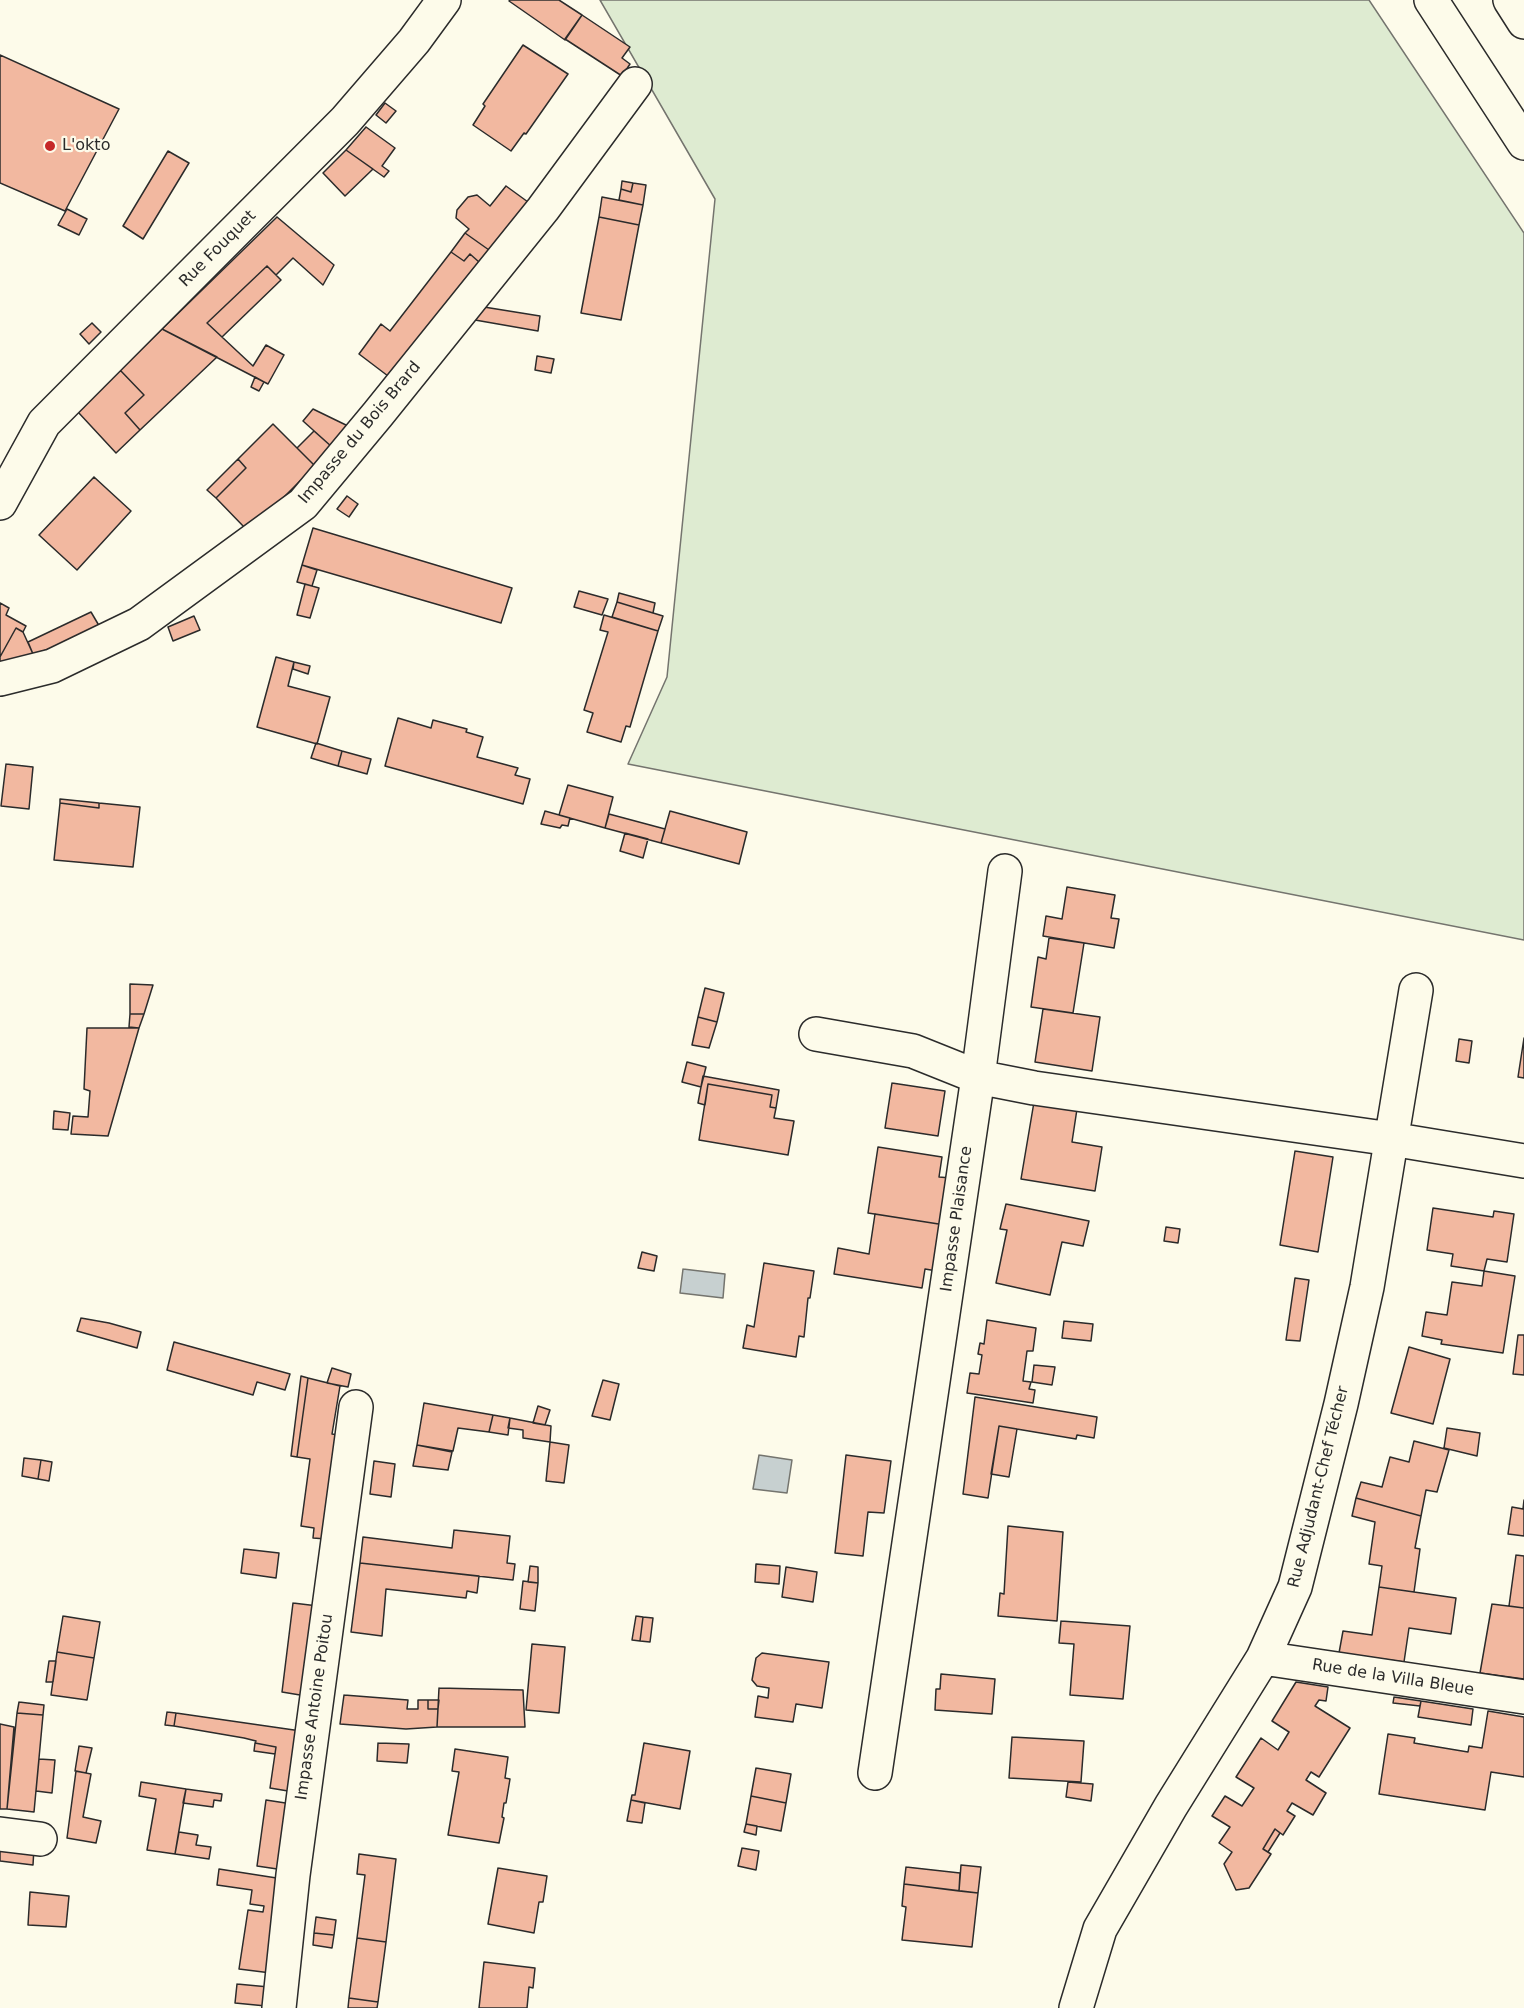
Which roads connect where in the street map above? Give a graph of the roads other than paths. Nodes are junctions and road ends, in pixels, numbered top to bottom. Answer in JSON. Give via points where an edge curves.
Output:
{"nodes":[{"id":1,"x":444,"y":0,"type":"edge"},
{"id":2,"x":1431,"y":0,"type":"edge"},
{"id":3,"x":1510,"y":0,"type":"edge"},
{"id":4,"x":1524,"y":22,"type":"edge"},
{"id":5,"x":635,"y":84,"type":"dead end"},
{"id":6,"x":1524,"y":143,"type":"edge"},
{"id":7,"x":0,"y":503,"type":"edge"},
{"id":8,"x":0,"y":679,"type":"edge"},
{"id":9,"x":1005,"y":871,"type":"dead end"},
{"id":10,"x":1416,"y":990,"type":"dead end"},
{"id":11,"x":816,"y":1034,"type":"dead end"},
{"id":12,"x":978,"y":1077,"type":"junction"},
{"id":13,"x":1391,"y":1139,"type":"junction"},
{"id":14,"x":1524,"y":1161,"type":"edge"},
{"id":15,"x":356,"y":1407,"type":"dead end"},
{"id":16,"x":1263,"y":1658,"type":"junction"},
{"id":17,"x":1524,"y":1697,"type":"edge"},
{"id":18,"x":875,"y":1773,"type":"dead end"},
{"id":19,"x":0,"y":1834,"type":"edge"},
{"id":20,"x":40,"y":1839,"type":"dead end"},
{"id":21,"x":279,"y":2008,"type":"edge"},
{"id":22,"x":1076,"y":2008,"type":"edge"}],
"edges":[{"from":1,"to":7,"type":"main road","name":"Rue Fouquet","via":[[345,121],[44,423]]},
{"from":2,"to":6,"type":"main road"},
{"from":3,"to":4,"type":"main road"},
{"from":5,"to":8,"type":"main road","name":"Impasse du Bois Brard","via":[[543,208],[303,504],[139,624],[52,666]]},
{"from":9,"to":12,"type":"main road","name":"Impasse Plaisance"},
{"from":10,"to":13,"type":"main road","name":"Rue Adjudant-Chef Técher"},
{"from":11,"to":12,"type":"main road","via":[[913,1051]]},
{"from":12,"to":13,"type":"main road"},
{"from":12,"to":18,"type":"main road","name":"Impasse Plaisance"},
{"from":13,"to":14,"type":"main road"},
{"from":13,"to":16,"type":"main road","name":"Rue Adjudant-Chef Técher","via":[[1367,1287],[1341,1404],[1294,1587]]},
{"from":15,"to":21,"type":"main road","name":"Impasse Antoine Poitou","via":[[294,1864]]},
{"from":16,"to":17,"type":"main road","name":"Rue de la Villa Bleue"},
{"from":16,"to":22,"type":"main road","name":"Rue Adjudant-Chef Técher","via":[[1100,1929]]},
{"from":19,"to":20,"type":"main road"}]}
